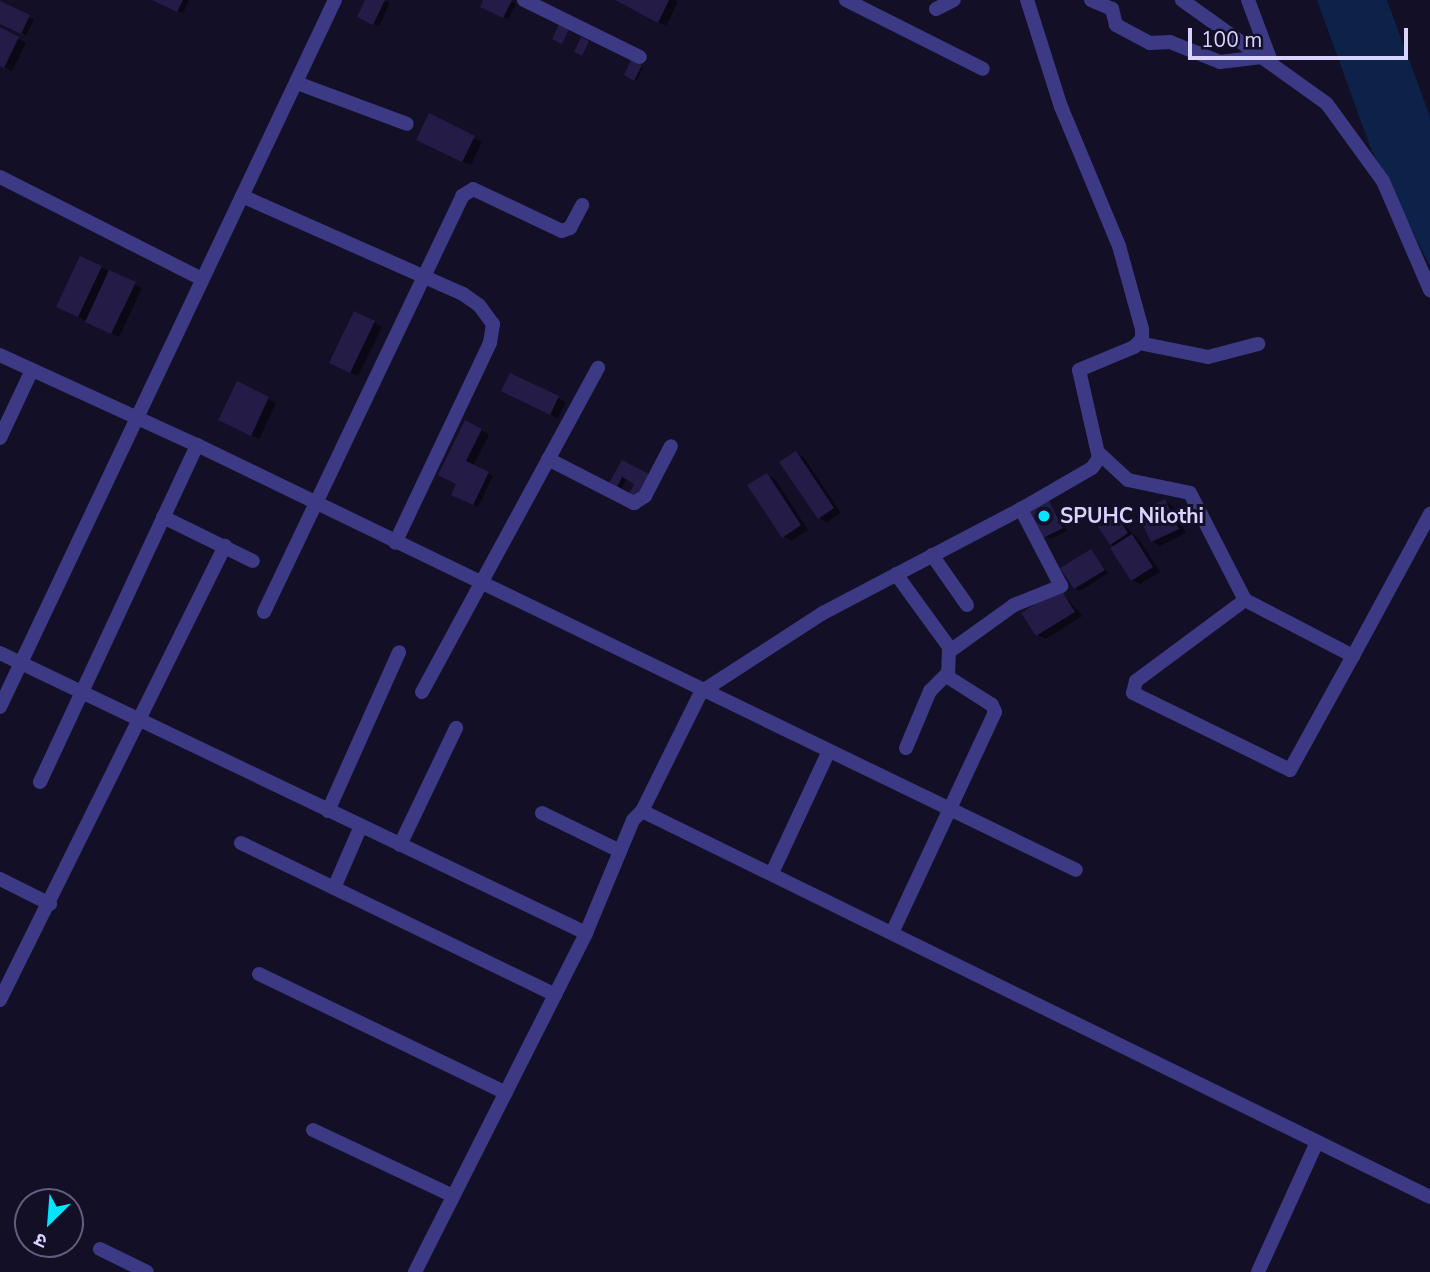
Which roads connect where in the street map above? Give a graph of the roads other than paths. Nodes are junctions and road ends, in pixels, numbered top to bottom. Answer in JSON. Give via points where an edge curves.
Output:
{"nodes":[{"id":1,"x":335,"y":0,"type":"edge"},
{"id":2,"x":524,"y":0,"type":"edge"},
{"id":3,"x":846,"y":0,"type":"edge"},
{"id":4,"x":954,"y":0,"type":"edge"},
{"id":5,"x":1027,"y":0,"type":"edge"},
{"id":6,"x":1091,"y":0,"type":"edge"},
{"id":7,"x":1182,"y":0,"type":"edge"},
{"id":8,"x":1248,"y":0,"type":"edge"},
{"id":9,"x":936,"y":9,"type":"dead end"},
{"id":10,"x":640,"y":57,"type":"dead end"},
{"id":11,"x":1267,"y":60,"type":"junction"},
{"id":12,"x":983,"y":69,"type":"dead end"},
{"id":13,"x":297,"y":83,"type":"junction"},
{"id":14,"x":407,"y":124,"type":"dead end"},
{"id":15,"x":0,"y":177,"type":"edge"},
{"id":16,"x":242,"y":196,"type":"junction"},
{"id":17,"x":582,"y":205,"type":"dead end"},
{"id":18,"x":422,"y":276,"type":"junction"},
{"id":19,"x":200,"y":278,"type":"junction"},
{"id":20,"x":1430,"y":290,"type":"edge"},
{"id":21,"x":1139,"y":343,"type":"junction"},
{"id":22,"x":1258,"y":344,"type":"dead end"},
{"id":23,"x":0,"y":355,"type":"edge"},
{"id":24,"x":598,"y":368,"type":"dead end"},
{"id":25,"x":32,"y":370,"type":"junction"},
{"id":26,"x":136,"y":418,"type":"junction"},
{"id":27,"x":0,"y":438,"type":"edge"},
{"id":28,"x":197,"y":445,"type":"junction"},
{"id":29,"x":671,"y":446,"type":"dead end"},
{"id":30,"x":1100,"y":454,"type":"junction"},
{"id":31,"x":548,"y":459,"type":"junction"},
{"id":32,"x":316,"y":503,"type":"junction"},
{"id":33,"x":1021,"y":509,"type":"junction"},
{"id":34,"x":1430,"y":514,"type":"edge"},
{"id":35,"x":163,"y":517,"type":"junction"},
{"id":36,"x":395,"y":543,"type":"junction"},
{"id":37,"x":225,"y":547,"type":"junction"},
{"id":38,"x":932,"y":555,"type":"junction"},
{"id":39,"x":253,"y":561,"type":"dead end"},
{"id":40,"x":896,"y":574,"type":"junction"},
{"id":41,"x":478,"y":583,"type":"junction"},
{"id":42,"x":1245,"y":600,"type":"junction"},
{"id":43,"x":967,"y":605,"type":"dead end"},
{"id":44,"x":264,"y":612,"type":"dead end"},
{"id":45,"x":950,"y":651,"type":"junction"},
{"id":46,"x":399,"y":652,"type":"dead end"},
{"id":47,"x":0,"y":653,"type":"edge"},
{"id":48,"x":1353,"y":656,"type":"junction"},
{"id":49,"x":21,"y":664,"type":"junction"},
{"id":50,"x":947,"y":674,"type":"junction"},
{"id":51,"x":422,"y":692,"type":"dead end"},
{"id":52,"x":701,"y":692,"type":"junction"},
{"id":53,"x":82,"y":694,"type":"junction"},
{"id":54,"x":0,"y":707,"type":"edge"},
{"id":55,"x":141,"y":723,"type":"junction"},
{"id":56,"x":456,"y":728,"type":"dead end"},
{"id":57,"x":906,"y":748,"type":"dead end"},
{"id":58,"x":828,"y":753,"type":"junction"},
{"id":59,"x":40,"y":782,"type":"dead end"},
{"id":60,"x":949,"y":810,"type":"junction"},
{"id":61,"x":328,"y":811,"type":"junction"},
{"id":62,"x":642,"y":811,"type":"junction"},
{"id":63,"x":542,"y":813,"type":"dead end"},
{"id":64,"x":361,"y":826,"type":"junction"},
{"id":65,"x":241,"y":843,"type":"dead end"},
{"id":66,"x":400,"y":845,"type":"junction"},
{"id":67,"x":620,"y":851,"type":"junction"},
{"id":68,"x":1076,"y":870,"type":"dead end"},
{"id":69,"x":772,"y":873,"type":"junction"},
{"id":70,"x":0,"y":879,"type":"edge"},
{"id":71,"x":334,"y":888,"type":"junction"},
{"id":72,"x":50,"y":904,"type":"junction"},
{"id":73,"x":586,"y":933,"type":"junction"},
{"id":74,"x":892,"y":933,"type":"junction"},
{"id":75,"x":259,"y":974,"type":"dead end"},
{"id":76,"x":555,"y":995,"type":"junction"},
{"id":77,"x":0,"y":1000,"type":"edge"},
{"id":78,"x":506,"y":1093,"type":"junction"},
{"id":79,"x":313,"y":1130,"type":"dead end"},
{"id":80,"x":1317,"y":1142,"type":"junction"},
{"id":81,"x":453,"y":1196,"type":"junction"},
{"id":82,"x":1430,"y":1197,"type":"edge"},
{"id":83,"x":100,"y":1249,"type":"dead end"},
{"id":84,"x":147,"y":1272,"type":"edge"},
{"id":85,"x":415,"y":1272,"type":"edge"},
{"id":86,"x":1258,"y":1272,"type":"edge"}],
"edges":[{"from":1,"to":13,"type":"street"},
{"from":2,"to":10,"type":"street"},
{"from":3,"to":12,"type":"street"},
{"from":4,"to":9,"type":"street"},
{"from":5,"to":21,"type":"street","via":[[1061,107],[1119,246],[1142,329]]},
{"from":6,"to":11,"type":"street","via":[[1112,9],[1116,25],[1150,43],[1170,42],[1220,62]]},
{"from":7,"to":11,"type":"street","via":[[1226,36]]},
{"from":8,"to":11,"type":"street"},
{"from":11,"to":20,"type":"street","via":[[1327,104],[1367,157],[1394,203]]},
{"from":13,"to":14,"type":"street"},
{"from":13,"to":16,"type":"street"},
{"from":15,"to":19,"type":"street"},
{"from":16,"to":18,"type":"street"},
{"from":16,"to":19,"type":"street"},
{"from":17,"to":18,"type":"street","via":[[570,228],[562,231],[469,190]]},
{"from":18,"to":32,"type":"street"},
{"from":18,"to":36,"type":"street","via":[[479,305],[493,324],[493,334]]},
{"from":19,"to":26,"type":"street"},
{"from":21,"to":22,"type":"street","via":[[1208,357]]},
{"from":21,"to":30,"type":"street","via":[[1079,370],[1083,402]]},
{"from":23,"to":25,"type":"street"},
{"from":24,"to":31,"type":"street"},
{"from":25,"to":26,"type":"street"},
{"from":25,"to":27,"type":"street"},
{"from":26,"to":28,"type":"street"},
{"from":26,"to":49,"type":"street"},
{"from":28,"to":32,"type":"street"},
{"from":28,"to":35,"type":"street"},
{"from":29,"to":31,"type":"street","via":[[645,496],[634,503]]},
{"from":30,"to":33,"type":"street","via":[[1092,468]]},
{"from":30,"to":42,"type":"street","via":[[1128,480],[1190,492]]},
{"from":31,"to":41,"type":"street"},
{"from":32,"to":36,"type":"street"},
{"from":32,"to":44,"type":"street"},
{"from":33,"to":38,"type":"street"},
{"from":33,"to":45,"type":"street","via":[[1061,586],[1014,605]]},
{"from":34,"to":48,"type":"street"},
{"from":35,"to":37,"type":"street"},
{"from":35,"to":53,"type":"street"},
{"from":36,"to":41,"type":"street"},
{"from":37,"to":39,"type":"street"},
{"from":37,"to":55,"type":"street"},
{"from":38,"to":40,"type":"street"},
{"from":38,"to":43,"type":"street"},
{"from":40,"to":45,"type":"street"},
{"from":40,"to":52,"type":"street","via":[[813,619]]},
{"from":41,"to":51,"type":"street"},
{"from":41,"to":52,"type":"street"},
{"from":42,"to":48,"type":"street"},
{"from":42,"to":48,"type":"street","via":[[1136,681],[1131,688],[1135,695],[1290,771]]},
{"from":45,"to":50,"type":"street"},
{"from":46,"to":61,"type":"street"},
{"from":47,"to":49,"type":"street"},
{"from":49,"to":53,"type":"street"},
{"from":49,"to":54,"type":"street"},
{"from":50,"to":57,"type":"street","via":[[930,691]]},
{"from":50,"to":60,"type":"street","via":[[992,705],[995,712]]},
{"from":52,"to":58,"type":"street"},
{"from":52,"to":62,"type":"street"},
{"from":53,"to":55,"type":"street"},
{"from":53,"to":59,"type":"street"},
{"from":55,"to":61,"type":"street"},
{"from":55,"to":72,"type":"street"},
{"from":56,"to":66,"type":"street"},
{"from":58,"to":60,"type":"street"},
{"from":58,"to":69,"type":"street"},
{"from":60,"to":68,"type":"street"},
{"from":60,"to":74,"type":"street"},
{"from":61,"to":64,"type":"street"},
{"from":62,"to":67,"type":"street"},
{"from":62,"to":69,"type":"street"},
{"from":63,"to":67,"type":"street"},
{"from":64,"to":66,"type":"street"},
{"from":64,"to":71,"type":"street"},
{"from":65,"to":71,"type":"street"},
{"from":66,"to":73,"type":"street"},
{"from":67,"to":73,"type":"street"},
{"from":69,"to":74,"type":"street"},
{"from":70,"to":72,"type":"street"},
{"from":71,"to":76,"type":"street"},
{"from":72,"to":77,"type":"street"},
{"from":73,"to":76,"type":"street"},
{"from":74,"to":80,"type":"street"},
{"from":75,"to":78,"type":"street"},
{"from":76,"to":78,"type":"street"},
{"from":78,"to":81,"type":"street"},
{"from":79,"to":81,"type":"street"},
{"from":80,"to":82,"type":"street"},
{"from":80,"to":86,"type":"street"},
{"from":81,"to":85,"type":"street"},
{"from":83,"to":84,"type":"street"}]}
